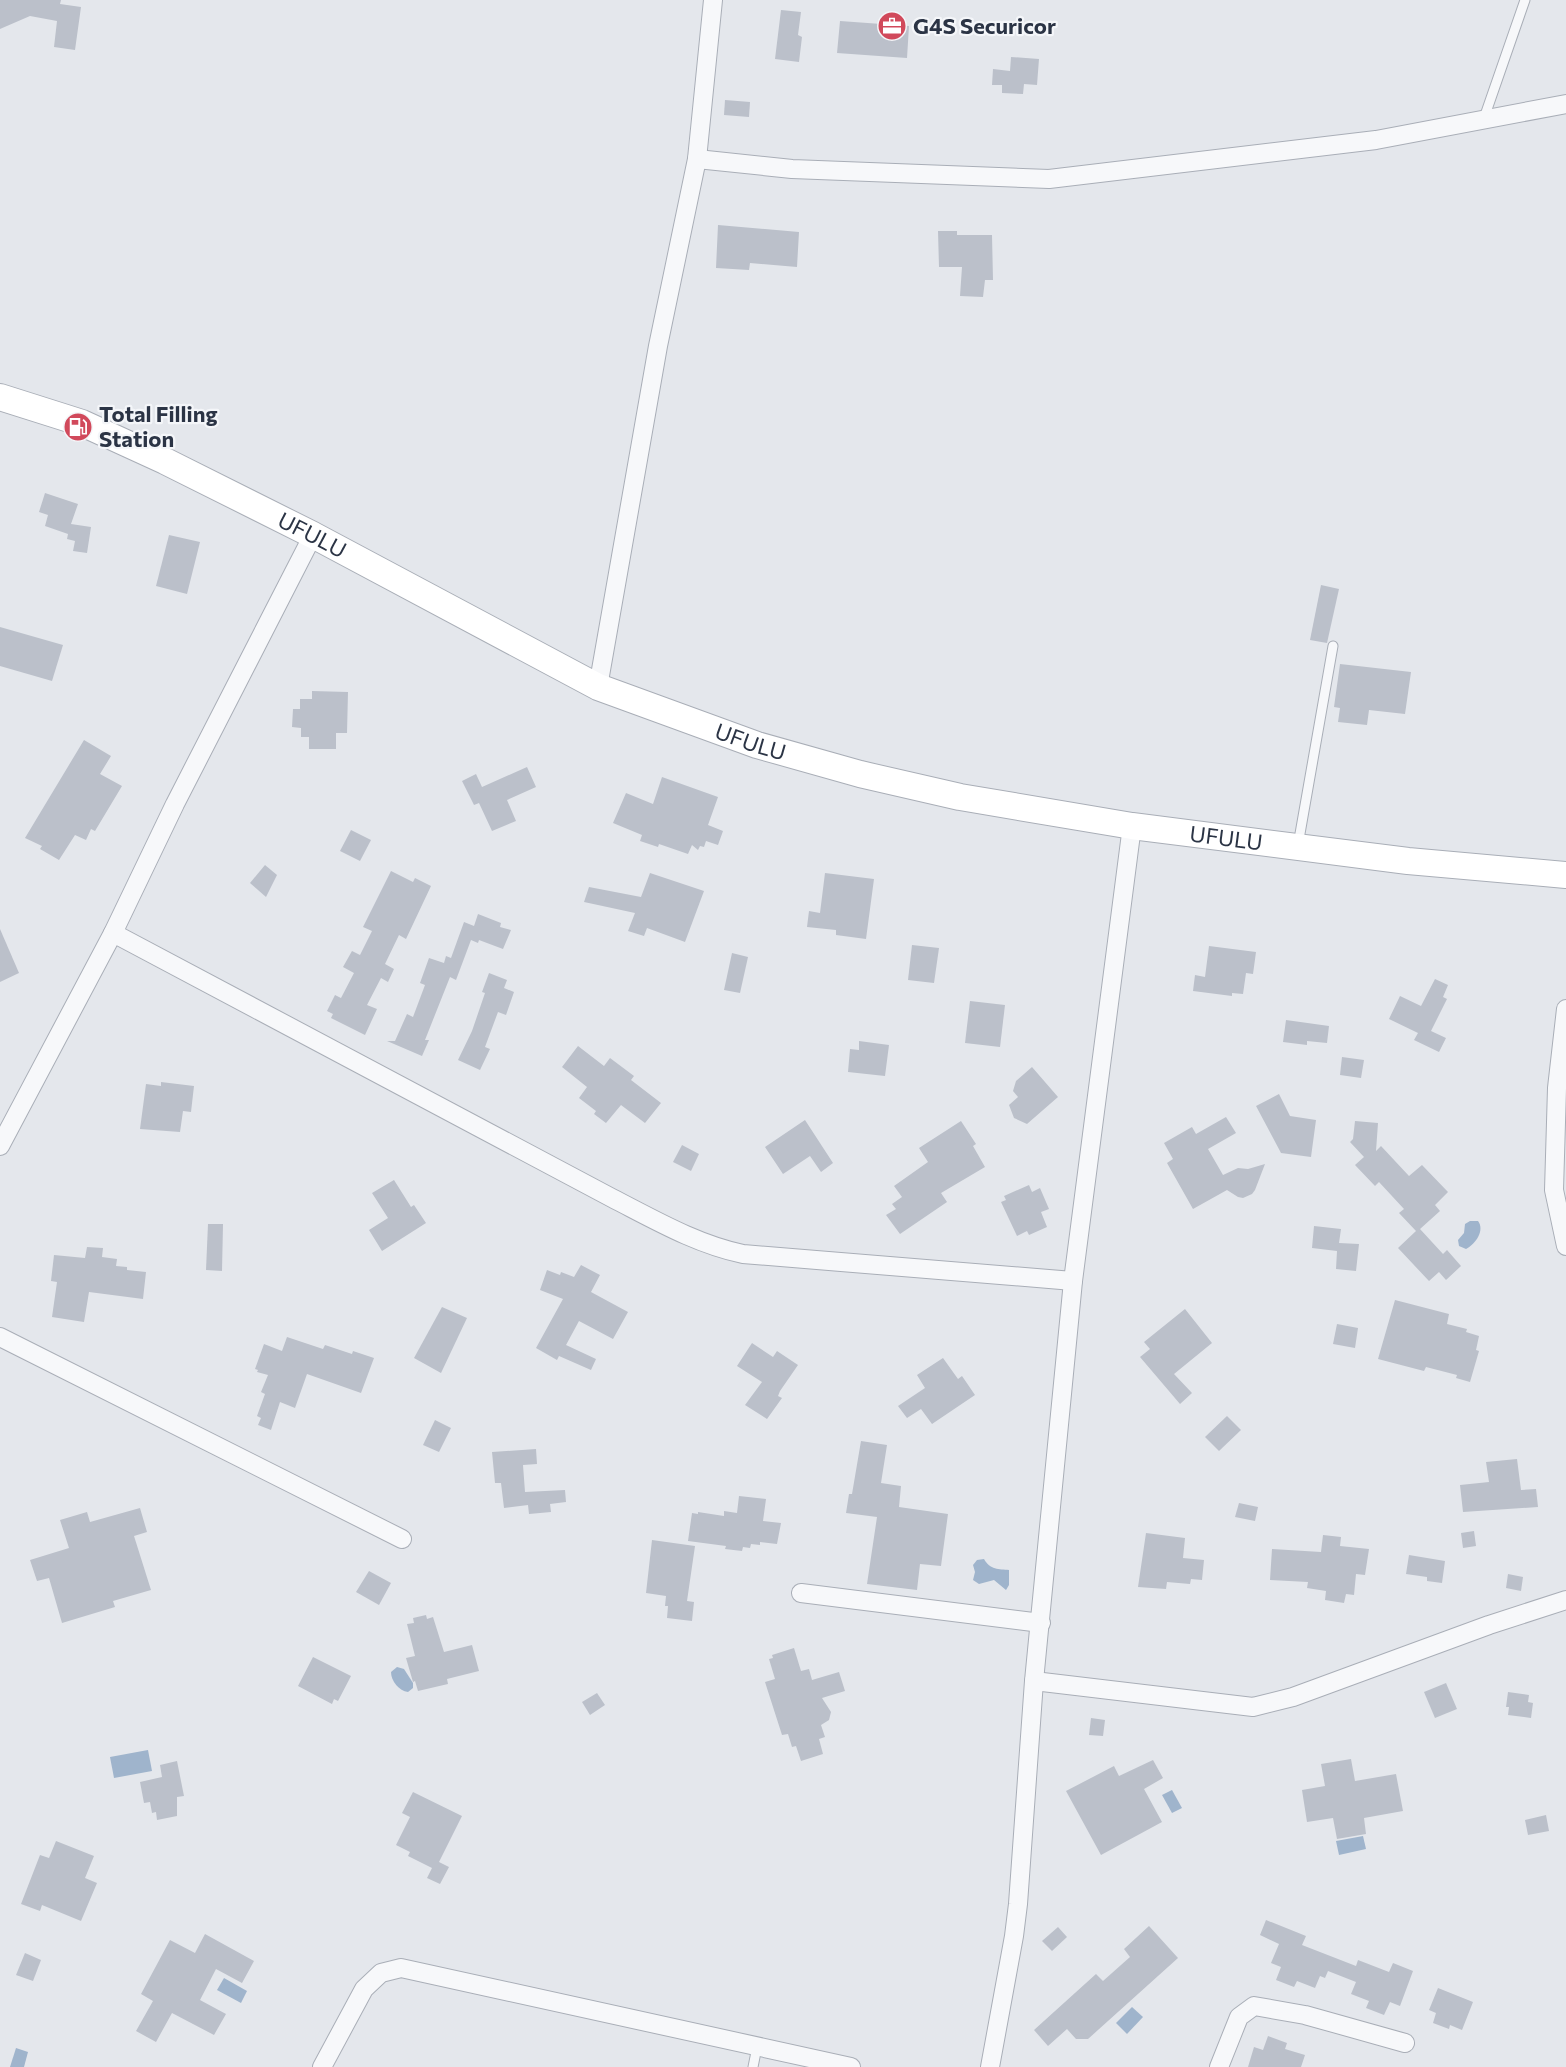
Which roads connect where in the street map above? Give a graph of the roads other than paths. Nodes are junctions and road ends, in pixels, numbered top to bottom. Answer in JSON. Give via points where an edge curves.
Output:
{"nodes":[{"id":1,"x":714,"y":0,"type":"edge"},
{"id":2,"x":1526,"y":0,"type":"edge"},
{"id":3,"x":1566,"y":104,"type":"edge"},
{"id":4,"x":1483,"y":120,"type":"junction"},
{"id":5,"x":697,"y":159,"type":"junction"},
{"id":6,"x":0,"y":397,"type":"edge"},
{"id":7,"x":313,"y":535,"type":"junction"},
{"id":8,"x":1333,"y":646,"type":"dead end"},
{"id":9,"x":598,"y":687,"type":"junction"},
{"id":10,"x":1132,"y":826,"type":"junction"},
{"id":11,"x":1298,"y":848,"type":"junction"},
{"id":12,"x":1566,"y":875,"type":"edge"},
{"id":13,"x":113,"y":933,"type":"junction"},
{"id":14,"x":1566,"y":1009,"type":"edge"},
{"id":15,"x":0,"y":1146,"type":"edge"},
{"id":16,"x":1566,"y":1246,"type":"edge"},
{"id":17,"x":1073,"y":1281,"type":"junction"},
{"id":18,"x":0,"y":1337,"type":"edge"},
{"id":19,"x":402,"y":1539,"type":"dead end"},
{"id":20,"x":801,"y":1593,"type":"dead end"},
{"id":21,"x":1566,"y":1600,"type":"edge"},
{"id":22,"x":1041,"y":1623,"type":"junction"},
{"id":23,"x":1034,"y":1681,"type":"junction"},
{"id":24,"x":1405,"y":2043,"type":"dead end"},
{"id":25,"x":757,"y":2047,"type":"junction"},
{"id":26,"x":322,"y":2067,"type":"edge"},
{"id":27,"x":753,"y":2067,"type":"edge"},
{"id":28,"x":851,"y":2067,"type":"edge"},
{"id":29,"x":990,"y":2067,"type":"edge"},
{"id":30,"x":1219,"y":2067,"type":"edge"}],
"edges":[{"from":1,"to":5,"type":"street"},
{"from":2,"to":4,"type":"lane"},
{"from":3,"to":4,"type":"street"},
{"from":4,"to":5,"type":"street","via":[[1376,140],[1049,179],[792,169]]},
{"from":5,"to":9,"type":"street","via":[[656,357]]},
{"from":6,"to":7,"type":"street","name":"UFULU","via":[[82,423]]},
{"from":7,"to":9,"type":"street","name":"UFULU"},
{"from":7,"to":13,"type":"street"},
{"from":8,"to":11,"type":"lane"},
{"from":9,"to":10,"type":"street","name":"UFULU","via":[[757,745],[860,774],[960,797]]},
{"from":10,"to":11,"type":"street","name":"UFULU"},
{"from":10,"to":17,"type":"street"},
{"from":11,"to":12,"type":"street","name":"UFULU"},
{"from":13,"to":15,"type":"street"},
{"from":13,"to":17,"type":"street","via":[[612,1198],[717,1248],[743,1254]]},
{"from":14,"to":16,"type":"street","via":[[1554,1136],[1554,1190]]},
{"from":17,"to":22,"type":"street"},
{"from":18,"to":19,"type":"street"},
{"from":20,"to":22,"type":"street"},
{"from":21,"to":23,"type":"street","via":[[1293,1697],[1253,1707]]},
{"from":22,"to":23,"type":"street"},
{"from":23,"to":29,"type":"street","via":[[1018,1904]]},
{"from":24,"to":30,"type":"street","via":[[1305,2015],[1254,2006],[1239,2017]]},
{"from":25,"to":26,"type":"street","via":[[401,1968],[381,1974],[364,1989]]},
{"from":25,"to":27,"type":"lane"},
{"from":25,"to":28,"type":"street"}]}
